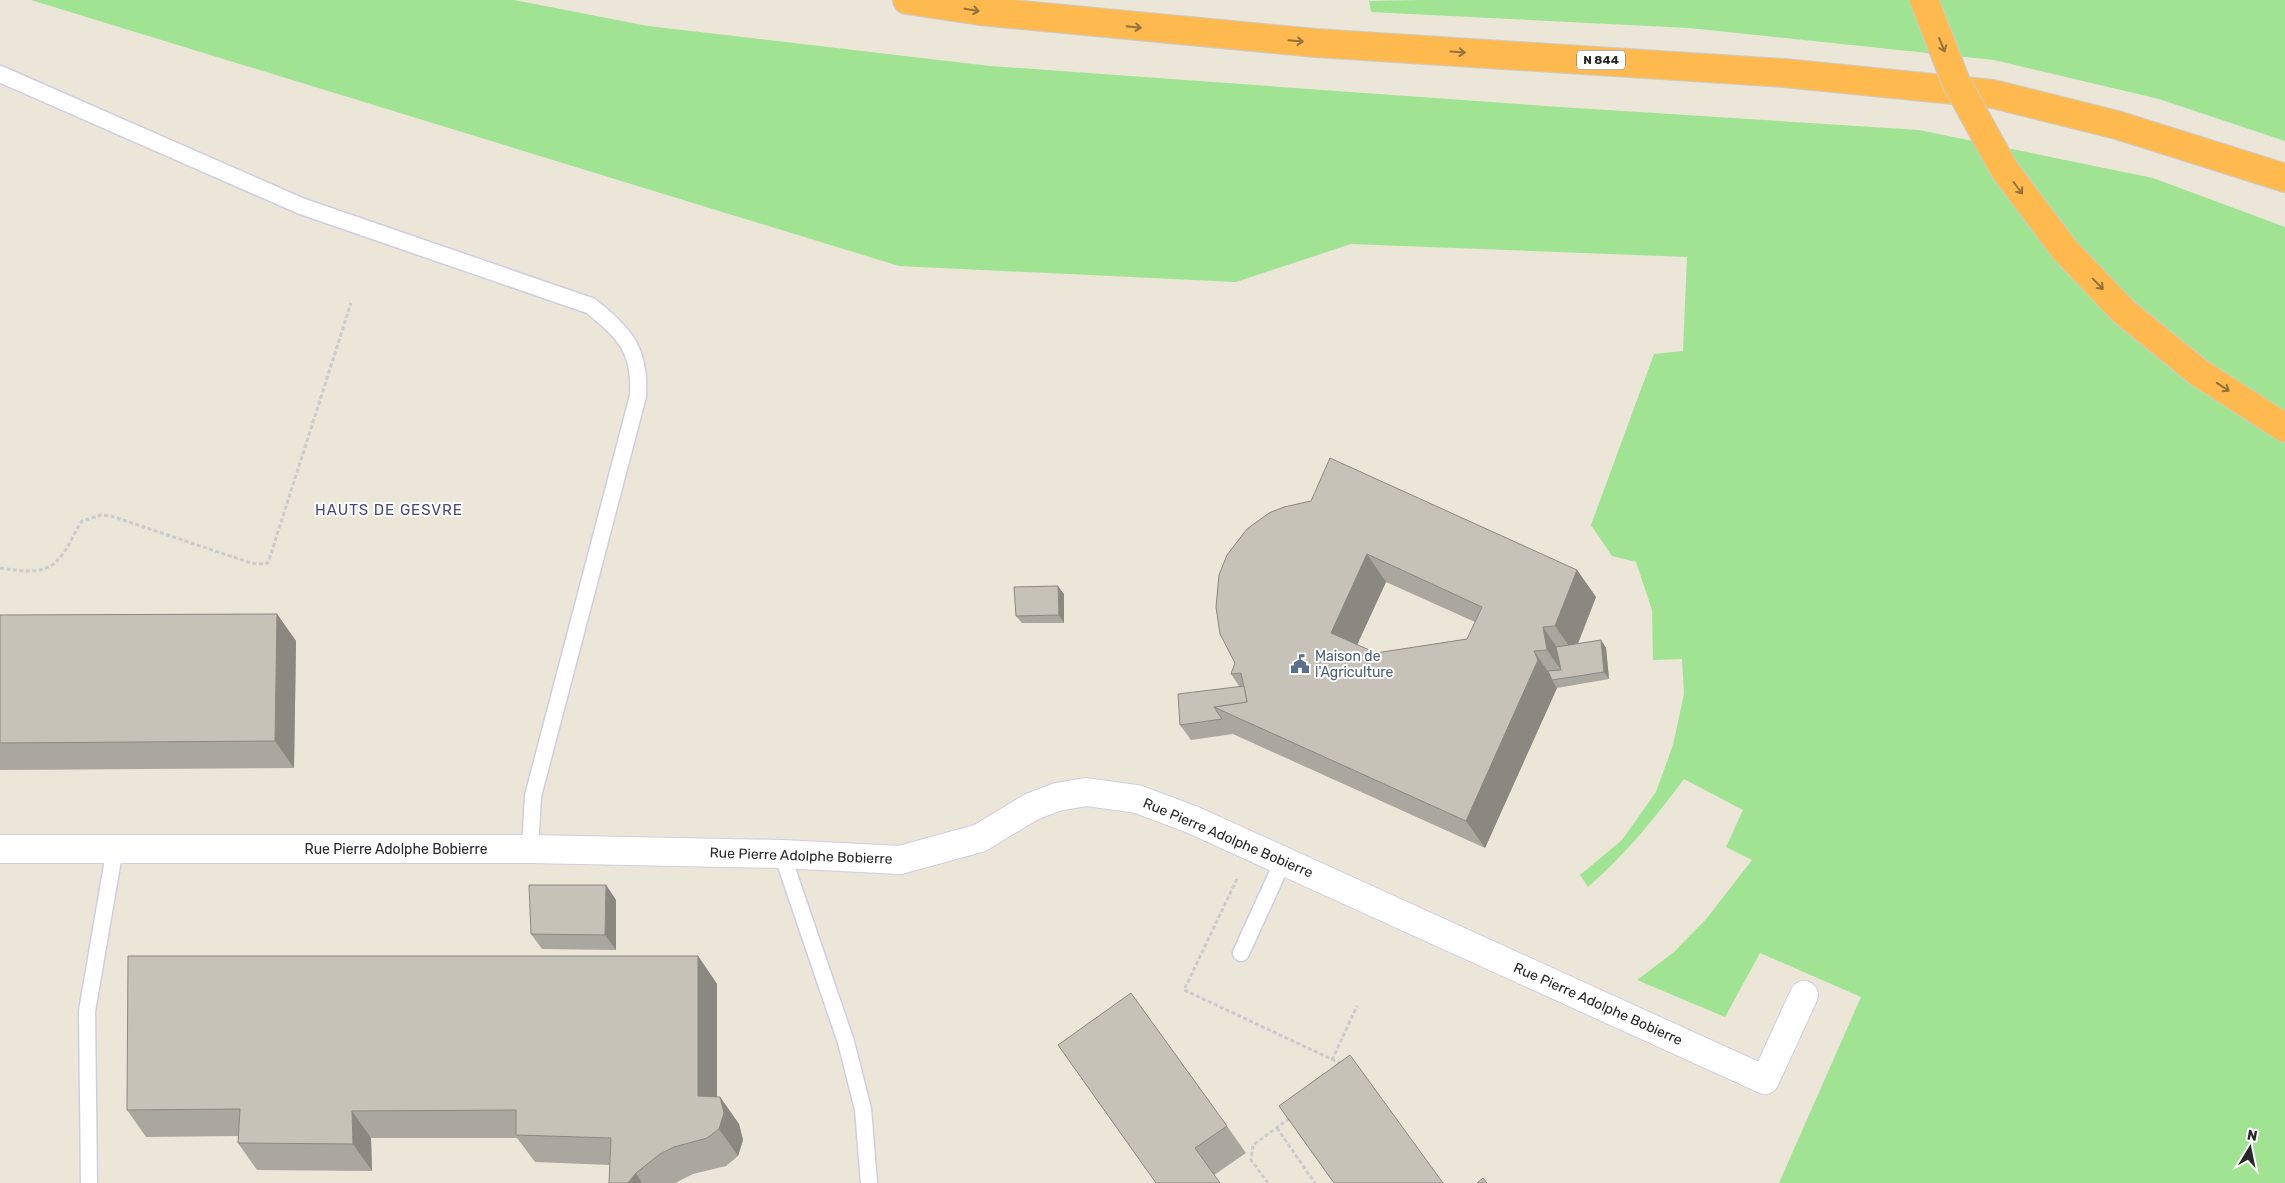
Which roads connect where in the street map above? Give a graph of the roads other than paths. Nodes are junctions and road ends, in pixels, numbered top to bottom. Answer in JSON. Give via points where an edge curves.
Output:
{"nodes":[{"id":1,"x":907,"y":0,"type":"edge"},
{"id":2,"x":1924,"y":0,"type":"edge"},
{"id":3,"x":0,"y":74,"type":"edge"},
{"id":4,"x":2285,"y":178,"type":"edge"},
{"id":5,"x":2285,"y":428,"type":"edge"},
{"id":6,"x":115,"y":848,"type":"junction"},
{"id":7,"x":0,"y":849,"type":"edge"},
{"id":8,"x":530,"y":850,"type":"junction"},
{"id":9,"x":782,"y":854,"type":"junction"},
{"id":10,"x":1283,"y":861,"type":"junction"},
{"id":11,"x":1241,"y":953,"type":"dead end"},
{"id":12,"x":1804,"y":996,"type":"dead end"},
{"id":13,"x":89,"y":1183,"type":"edge"},
{"id":14,"x":869,"y":1183,"type":"edge"}],
"edges":[{"from":1,"to":4,"type":"highway","number":"N 844","one_way":true,"via":[[980,11],[1316,43],[1784,72],[1993,94],[2117,125]]},
{"from":2,"to":5,"type":"highway","one_way":true,"bridge":true,"via":[[1956,82],[1999,161],[2064,249],[2123,311],[2191,366]]},
{"from":3,"to":8,"type":"lane","via":[[301,206],[591,306],[616,328],[632,350],[639,376],[638,396],[533,796]]},
{"from":6,"to":7,"type":"street","name":"Rue Pierre Adolphe Bobierre"},
{"from":6,"to":8,"type":"street","name":"Rue Pierre Adolphe Bobierre"},
{"from":6,"to":13,"type":"lane","via":[[87,1011]]},
{"from":8,"to":9,"type":"street","name":"Rue Pierre Adolphe Bobierre"},
{"from":9,"to":10,"type":"street","name":"Rue Pierre Adolphe Bobierre","via":[[900,860],[980,838],[1031,807],[1057,797],[1086,792],[1137,800],[1193,820]]},
{"from":9,"to":14,"type":"lane","via":[[846,1042],[863,1108]]},
{"from":10,"to":11,"type":"lane"},
{"from":10,"to":12,"type":"street","name":"Rue Pierre Adolphe Bobierre","via":[[1765,1080]]}]}
